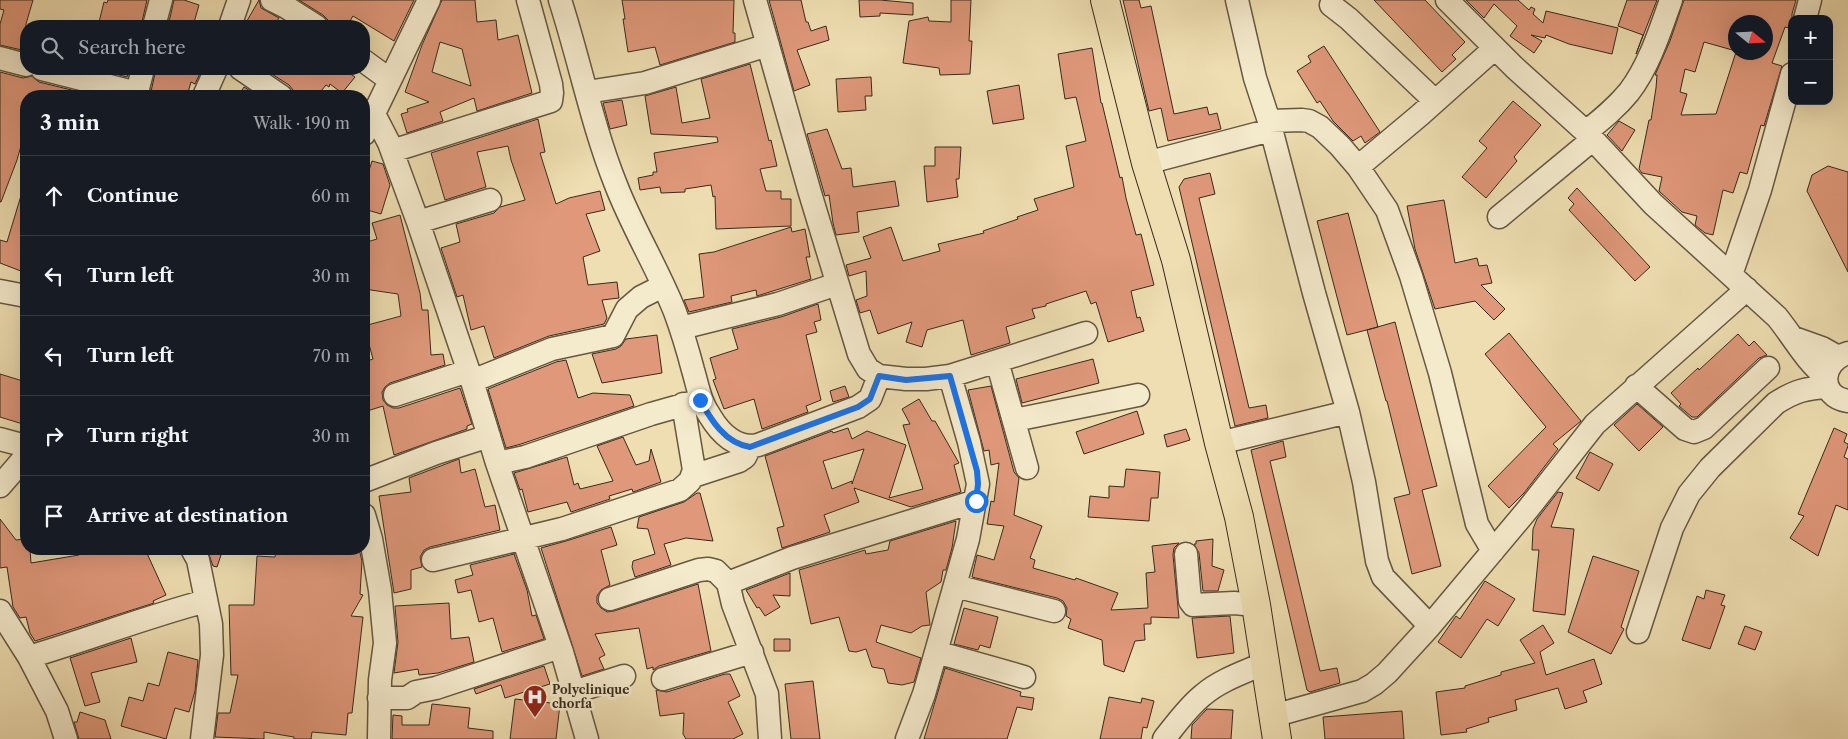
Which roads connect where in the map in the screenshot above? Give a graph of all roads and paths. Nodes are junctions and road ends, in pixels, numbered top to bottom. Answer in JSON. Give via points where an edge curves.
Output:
{"nodes":[{"id":1,"x":161,"y":0,"type":"edge"},
{"id":2,"x":239,"y":0,"type":"edge"},
{"id":3,"x":272,"y":0,"type":"edge"},
{"id":4,"x":430,"y":0,"type":"edge"},
{"id":5,"x":528,"y":0,"type":"edge"},
{"id":6,"x":560,"y":0,"type":"edge"},
{"id":7,"x":755,"y":0,"type":"edge"},
{"id":8,"x":1106,"y":0,"type":"edge"},
{"id":9,"x":1237,"y":0,"type":"edge"},
{"id":10,"x":1447,"y":0,"type":"edge"},
{"id":11,"x":1670,"y":0,"type":"edge"},
{"id":12,"x":1810,"y":0,"type":"edge"},
{"id":13,"x":1331,"y":5,"type":"dead end"},
{"id":14,"x":1806,"y":15,"type":"edge"},
{"id":15,"x":156,"y":20,"type":"edge"},
{"id":16,"x":232,"y":20,"type":"edge"},
{"id":17,"x":307,"y":20,"type":"edge"},
{"id":18,"x":768,"y":45,"type":"junction"},
{"id":19,"x":1495,"y":48,"type":"junction"},
{"id":20,"x":0,"y":58,"type":"edge"},
{"id":21,"x":20,"y":63,"type":"edge"},
{"id":22,"x":370,"y":66,"type":"edge"},
{"id":23,"x":65,"y":75,"type":"edge"},
{"id":24,"x":141,"y":75,"type":"edge"},
{"id":25,"x":213,"y":75,"type":"edge"},
{"id":26,"x":250,"y":75,"type":"edge"},
{"id":27,"x":390,"y":80,"type":"junction"},
{"id":28,"x":1788,"y":88,"type":"edge"},
{"id":29,"x":121,"y":90,"type":"edge"},
{"id":30,"x":137,"y":90,"type":"edge"},
{"id":31,"x":207,"y":90,"type":"edge"},
{"id":32,"x":272,"y":90,"type":"edge"},
{"id":33,"x":586,"y":92,"type":"junction"},
{"id":34,"x":1435,"y":101,"type":"junction"},
{"id":35,"x":374,"y":114,"type":"junction"},
{"id":36,"x":370,"y":122,"type":"edge"},
{"id":37,"x":1270,"y":126,"type":"junction"},
{"id":38,"x":1589,"y":136,"type":"junction"},
{"id":39,"x":392,"y":151,"type":"junction"},
{"id":40,"x":1146,"y":163,"type":"junction"},
{"id":41,"x":1358,"y":167,"type":"junction"},
{"id":42,"x":490,"y":200,"type":"dead end"},
{"id":43,"x":1499,"y":217,"type":"dead end"},
{"id":44,"x":418,"y":222,"type":"junction"},
{"id":45,"x":1739,"y":282,"type":"junction"},
{"id":46,"x":837,"y":284,"type":"junction"},
{"id":47,"x":663,"y":286,"type":"junction"},
{"id":48,"x":0,"y":291,"type":"edge"},
{"id":49,"x":20,"y":295,"type":"edge"},
{"id":50,"x":681,"y":328,"type":"junction"},
{"id":51,"x":1086,"y":333,"type":"dead end"},
{"id":52,"x":1794,"y":338,"type":"junction"},
{"id":53,"x":1843,"y":355,"type":"edge"},
{"id":54,"x":997,"y":361,"type":"junction"},
{"id":55,"x":1768,"y":368,"type":"dead end"},
{"id":56,"x":470,"y":376,"type":"junction"},
{"id":57,"x":879,"y":376,"type":"junction"},
{"id":58,"x":950,"y":376,"type":"junction"},
{"id":59,"x":1827,"y":382,"type":"junction"},
{"id":60,"x":1636,"y":386,"type":"junction"},
{"id":61,"x":395,"y":395,"type":"dead end"},
{"id":62,"x":1138,"y":395,"type":"dead end"},
{"id":63,"x":1848,"y":401,"type":"edge"},
{"id":64,"x":692,"y":402,"type":"junction"},
{"id":65,"x":1348,"y":412,"type":"junction"},
{"id":66,"x":1015,"y":420,"type":"junction"},
{"id":67,"x":489,"y":436,"type":"junction"},
{"id":68,"x":0,"y":439,"type":"edge"},
{"id":69,"x":1219,"y":443,"type":"junction"},
{"id":70,"x":20,"y":444,"type":"edge"},
{"id":71,"x":750,"y":447,"type":"junction"},
{"id":72,"x":20,"y":463,"type":"edge"},
{"id":73,"x":497,"y":463,"type":"junction"},
{"id":74,"x":1027,"y":468,"type":"dead end"},
{"id":75,"x":693,"y":476,"type":"junction"},
{"id":76,"x":370,"y":479,"type":"edge"},
{"id":77,"x":0,"y":486,"type":"edge"},
{"id":78,"x":976,"y":501,"type":"junction"},
{"id":79,"x":370,"y":536,"type":"edge"},
{"id":80,"x":524,"y":540,"type":"junction"},
{"id":81,"x":1493,"y":551,"type":"junction"},
{"id":82,"x":1186,"y":554,"type":"dead end"},
{"id":83,"x":195,"y":555,"type":"edge"},
{"id":84,"x":433,"y":560,"type":"dead end"},
{"id":85,"x":728,"y":583,"type":"junction"},
{"id":86,"x":955,"y":586,"type":"junction"},
{"id":87,"x":610,"y":599,"type":"dead end"},
{"id":88,"x":206,"y":601,"type":"junction"},
{"id":89,"x":1256,"y":605,"type":"junction"},
{"id":90,"x":0,"y":610,"type":"edge"},
{"id":91,"x":1054,"y":611,"type":"dead end"},
{"id":92,"x":1430,"y":626,"type":"junction"},
{"id":93,"x":1638,"y":632,"type":"dead end"},
{"id":94,"x":560,"y":647,"type":"junction"},
{"id":95,"x":752,"y":652,"type":"junction"},
{"id":96,"x":936,"y":652,"type":"junction"},
{"id":97,"x":29,"y":658,"type":"junction"},
{"id":98,"x":1266,"y":663,"type":"junction"},
{"id":99,"x":624,"y":676,"type":"dead end"},
{"id":100,"x":1024,"y":677,"type":"dead end"},
{"id":101,"x":663,"y":679,"type":"dead end"},
{"id":102,"x":574,"y":692,"type":"junction"},
{"id":103,"x":379,"y":698,"type":"junction"},
{"id":104,"x":1275,"y":728,"type":"edge"},
{"id":105,"x":66,"y":739,"type":"edge"},
{"id":106,"x":202,"y":739,"type":"edge"},
{"id":107,"x":379,"y":739,"type":"edge"},
{"id":108,"x":588,"y":739,"type":"edge"},
{"id":109,"x":770,"y":739,"type":"edge"},
{"id":110,"x":907,"y":739,"type":"edge"},
{"id":111,"x":1164,"y":739,"type":"edge"}],
"edges":[{"from":1,"to":15,"type":"street"},
{"from":2,"to":16,"type":"street"},
{"from":3,"to":17,"type":"street"},
{"from":4,"to":27,"type":"street"},
{"from":5,"to":39,"type":"street","via":[[551,84],[551,101]]},
{"from":6,"to":33,"type":"street"},
{"from":7,"to":18,"type":"street"},
{"from":8,"to":40,"type":"main road"},
{"from":9,"to":37,"type":"street"},
{"from":10,"to":19,"type":"street"},
{"from":11,"to":38,"type":"street","via":[[1640,76]]},
{"from":12,"to":14,"type":"street"},
{"from":13,"to":34,"type":"street"},
{"from":18,"to":33,"type":"street","via":[[644,83]]},
{"from":18,"to":46,"type":"street"},
{"from":19,"to":34,"type":"street"},
{"from":19,"to":38,"type":"street"},
{"from":20,"to":21,"type":"street"},
{"from":22,"to":27,"type":"street"},
{"from":23,"to":29,"type":"street"},
{"from":24,"to":30,"type":"street"},
{"from":25,"to":31,"type":"street"},
{"from":26,"to":32,"type":"street"},
{"from":27,"to":35,"type":"street"},
{"from":28,"to":45,"type":"street"},
{"from":33,"to":47,"type":"street","via":[[616,187]]},
{"from":34,"to":41,"type":"street"},
{"from":35,"to":36,"type":"street"},
{"from":35,"to":39,"type":"street"},
{"from":37,"to":40,"type":"street"},
{"from":37,"to":41,"type":"street","via":[[1286,119],[1309,121],[1320,127]]},
{"from":37,"to":65,"type":"street"},
{"from":38,"to":43,"type":"street"},
{"from":38,"to":45,"type":"street","via":[[1653,204]]},
{"from":39,"to":44,"type":"street"},
{"from":40,"to":69,"type":"main road","via":[[1176,260]]},
{"from":41,"to":81,"type":"street","via":[[1387,210],[1411,276],[1440,373],[1477,524]]},
{"from":42,"to":44,"type":"street"},
{"from":44,"to":56,"type":"street"},
{"from":45,"to":52,"type":"street","via":[[1777,317]]},
{"from":45,"to":60,"type":"street"},
{"from":46,"to":50,"type":"street","via":[[778,304]]},
{"from":46,"to":57,"type":"street","via":[[859,354],[868,368]]},
{"from":47,"to":50,"type":"street"},
{"from":47,"to":56,"type":"street","via":[[640,297],[627,309],[613,336],[552,349]]},
{"from":48,"to":49,"type":"street"},
{"from":50,"to":64,"type":"street"},
{"from":51,"to":54,"type":"street"},
{"from":52,"to":53,"type":"street"},
{"from":52,"to":59,"type":"street","via":[[1804,356]]},
{"from":53,"to":59,"type":"street","via":[[1829,366]]},
{"from":54,"to":58,"type":"street"},
{"from":54,"to":66,"type":"street"},
{"from":55,"to":60,"type":"street","via":[[1704,428],[1694,432],[1678,425]]},
{"from":56,"to":61,"type":"street"},
{"from":56,"to":67,"type":"street"},
{"from":57,"to":58,"type":"street","via":[[906,380]]},
{"from":57,"to":71,"type":"street","via":[[870,399],[858,407]]},
{"from":58,"to":78,"type":"street","via":[[977,471]]},
{"from":59,"to":63,"type":"street","via":[[1838,398]]},
{"from":59,"to":93,"type":"street","via":[[1786,396],[1776,403],[1710,468],[1689,494],[1672,528]]},
{"from":60,"to":81,"type":"street","via":[[1595,424]]},
{"from":62,"to":66,"type":"street"},
{"from":64,"to":71,"type":"street","via":[[710,416],[721,431]]},
{"from":64,"to":73,"type":"street","via":[[525,457]]},
{"from":64,"to":75,"type":"street","via":[[690,454]]},
{"from":65,"to":69,"type":"street"},
{"from":65,"to":92,"type":"street","via":[[1379,570]]},
{"from":66,"to":74,"type":"street"},
{"from":67,"to":73,"type":"street"},
{"from":67,"to":76,"type":"street"},
{"from":68,"to":70,"type":"street"},
{"from":69,"to":89,"type":"main road","via":[[1239,517]]},
{"from":71,"to":75,"type":"street","via":[[739,461]]},
{"from":72,"to":77,"type":"street"},
{"from":73,"to":80,"type":"street"},
{"from":75,"to":80,"type":"street","via":[[680,490]]},
{"from":78,"to":85,"type":"street","via":[[792,558]]},
{"from":78,"to":86,"type":"street"},
{"from":79,"to":103,"type":"street","via":[[385,643]]},
{"from":80,"to":84,"type":"street"},
{"from":80,"to":94,"type":"street"},
{"from":81,"to":92,"type":"street"},
{"from":82,"to":89,"type":"street","via":[[1193,605]]},
{"from":83,"to":88,"type":"street"},
{"from":85,"to":87,"type":"street","via":[[716,571],[699,570]]},
{"from":85,"to":95,"type":"street"},
{"from":86,"to":91,"type":"street"},
{"from":86,"to":96,"type":"street"},
{"from":88,"to":97,"type":"street","via":[[153,615]]},
{"from":88,"to":106,"type":"street","via":[[212,655]]},
{"from":89,"to":98,"type":"main road"},
{"from":90,"to":97,"type":"street"},
{"from":92,"to":104,"type":"street","via":[[1374,684]]},
{"from":94,"to":102,"type":"street"},
{"from":94,"to":103,"type":"street","via":[[416,692],[407,698]]},
{"from":95,"to":101,"type":"street"},
{"from":95,"to":109,"type":"street","via":[[767,694]]},
{"from":96,"to":100,"type":"street"},
{"from":96,"to":110,"type":"street"},
{"from":97,"to":105,"type":"street","via":[[57,711]]},
{"from":98,"to":104,"type":"main road"},
{"from":98,"to":111,"type":"street","via":[[1216,685],[1192,705]]},
{"from":99,"to":102,"type":"street"},
{"from":102,"to":108,"type":"street"},
{"from":103,"to":107,"type":"street"}]}
